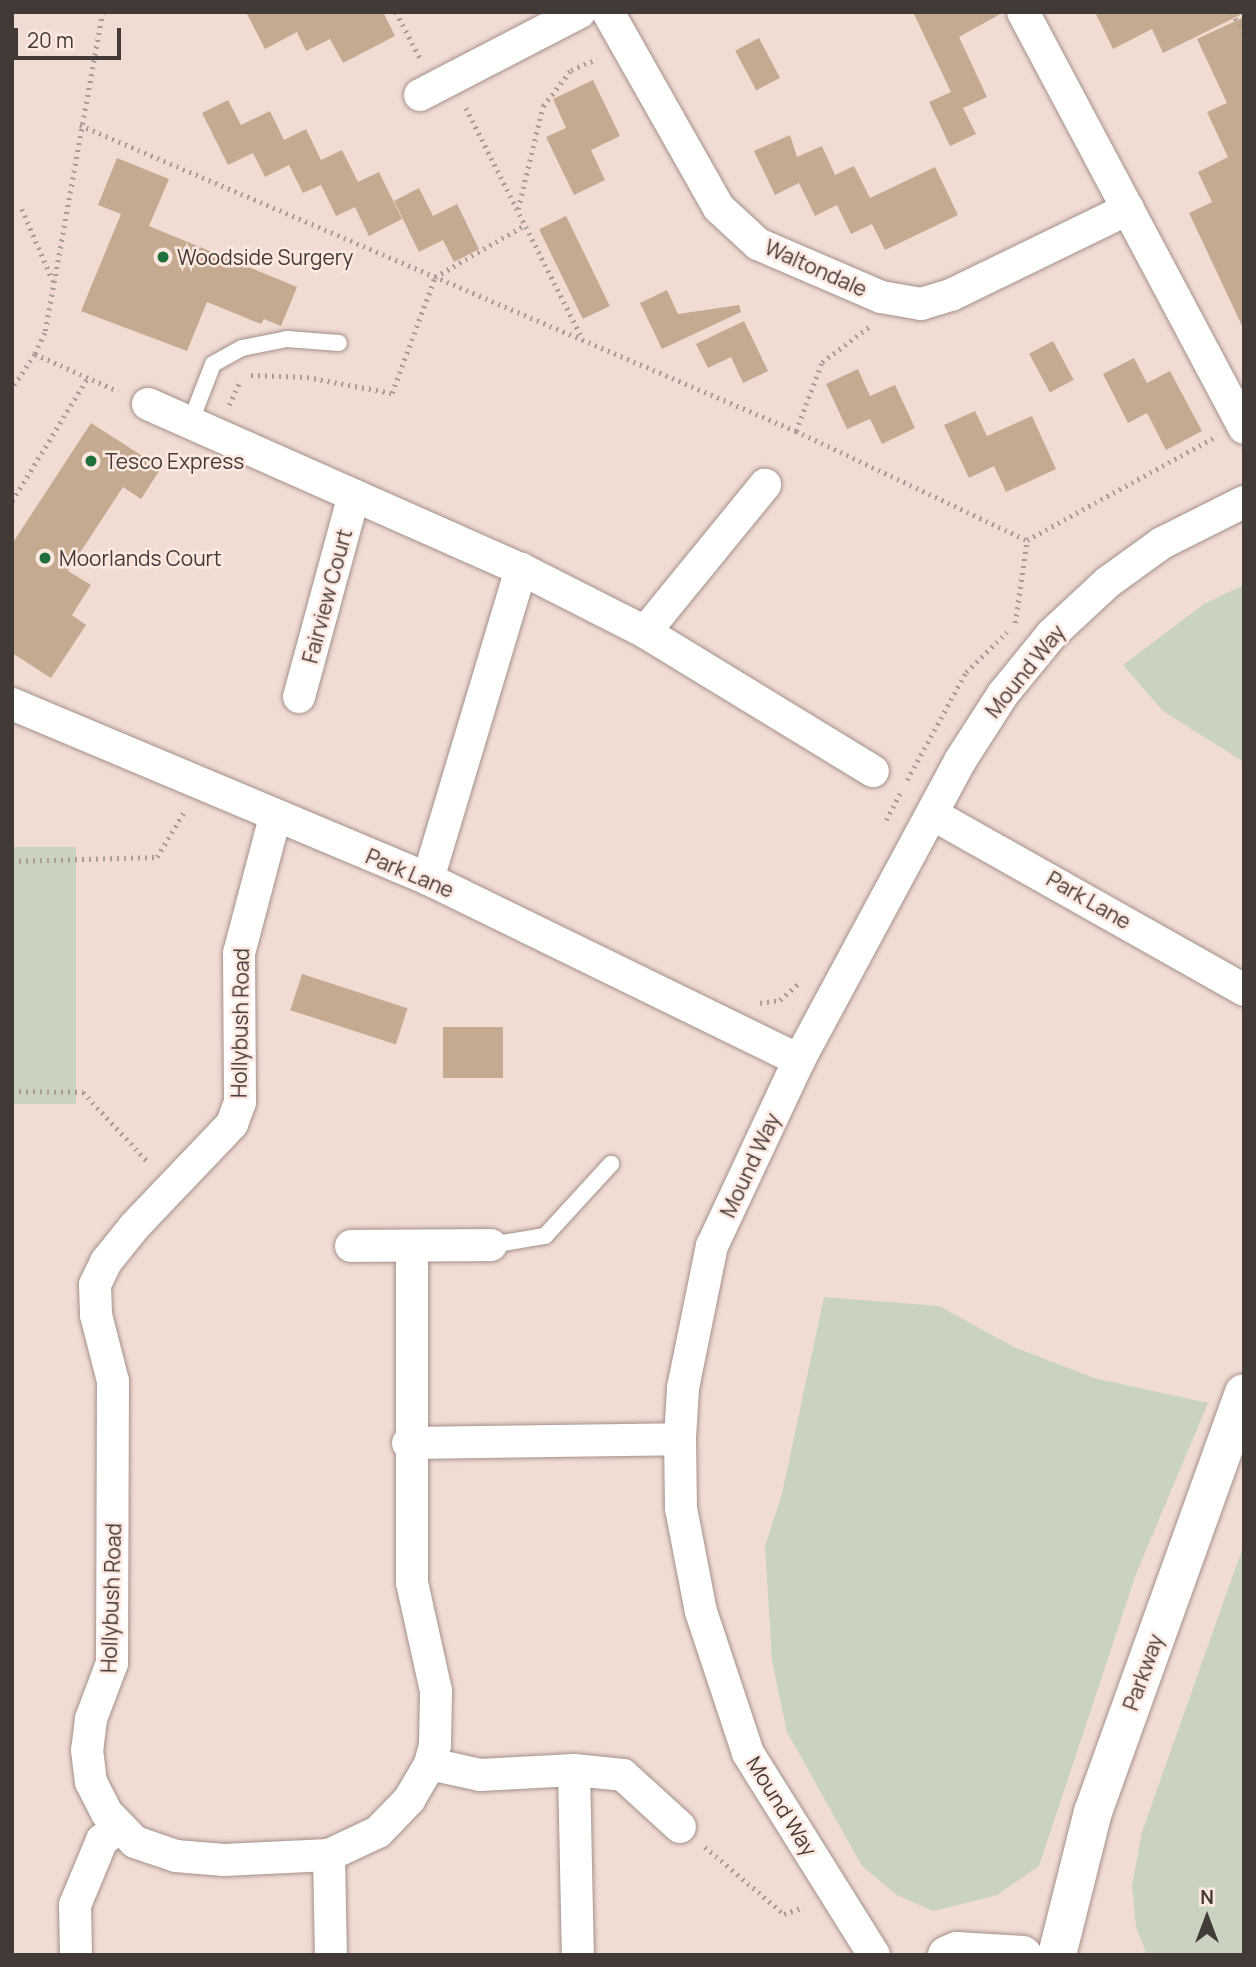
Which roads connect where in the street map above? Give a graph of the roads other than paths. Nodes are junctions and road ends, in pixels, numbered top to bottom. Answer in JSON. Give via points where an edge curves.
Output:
{"nodes":[{"id":1,"x":580,"y":12,"type":"edge"},
{"id":2,"x":608,"y":12,"type":"edge"},
{"id":3,"x":1023,"y":12,"type":"edge"},
{"id":4,"x":435,"y":87,"type":"road end"},
{"id":5,"x":1128,"y":209,"type":"junction"},
{"id":6,"x":339,"y":343,"type":"dead end"},
{"id":7,"x":148,"y":404,"type":"road end"},
{"id":8,"x":1244,"y":428,"type":"edge"},
{"id":9,"x":203,"y":429,"type":"junction"},
{"id":10,"x":765,"y":485,"type":"dead end"},
{"id":11,"x":354,"y":495,"type":"junction"},
{"id":12,"x":1244,"y":502,"type":"edge"},
{"id":13,"x":521,"y":569,"type":"junction"},
{"id":14,"x":645,"y":632,"type":"junction"},
{"id":15,"x":299,"y":697,"type":"dead end"},
{"id":16,"x":12,"y":704,"type":"edge"},
{"id":17,"x":873,"y":771,"type":"dead end"},
{"id":18,"x":932,"y":814,"type":"junction"},
{"id":19,"x":275,"y":817,"type":"junction"},
{"id":20,"x":428,"y":879,"type":"junction"},
{"id":21,"x":1244,"y":990,"type":"edge"},
{"id":22,"x":799,"y":1060,"type":"junction"},
{"id":23,"x":611,"y":1164,"type":"dead end"},
{"id":24,"x":491,"y":1245,"type":"joint"},
{"id":25,"x":351,"y":1246,"type":"dead end"},
{"id":26,"x":411,"y":1246,"type":"junction"},
{"id":27,"x":1244,"y":1393,"type":"edge"},
{"id":28,"x":680,"y":1439,"type":"junction"},
{"id":29,"x":408,"y":1443,"type":"junction"},
{"id":30,"x":430,"y":1764,"type":"junction"},
{"id":31,"x":574,"y":1770,"type":"junction"},
{"id":32,"x":120,"y":1826,"type":"junction"},
{"id":33,"x":680,"y":1826,"type":"road end"},
{"id":34,"x":329,"y":1855,"type":"junction"},
{"id":35,"x":76,"y":1955,"type":"edge"},
{"id":36,"x":331,"y":1955,"type":"edge"},
{"id":37,"x":578,"y":1955,"type":"edge"},
{"id":38,"x":874,"y":1955,"type":"edge"},
{"id":39,"x":947,"y":1955,"type":"edge"},
{"id":40,"x":1023,"y":1955,"type":"edge"},
{"id":41,"x":1057,"y":1955,"type":"edge"}],
"edges":[{"from":1,"to":4,"type":"street"},
{"from":2,"to":5,"type":"street","name":"Waltondale","via":[[719,208],[758,244],[881,297],[921,304],[951,295]]},
{"from":3,"to":5,"type":"street"},
{"from":5,"to":8,"type":"street"},
{"from":6,"to":9,"type":"lane","via":[[288,339],[232,353],[213,364]]},
{"from":7,"to":9,"type":"street"},
{"from":9,"to":11,"type":"street"},
{"from":10,"to":14,"type":"street"},
{"from":11,"to":13,"type":"street"},
{"from":11,"to":15,"type":"street","name":"Fairview Court"},
{"from":12,"to":18,"type":"street","name":"Mound Way","via":[[1200,521],[1139,558],[1052,634],[975,734]]},
{"from":13,"to":14,"type":"street"},
{"from":13,"to":20,"type":"street"},
{"from":14,"to":17,"type":"street"},
{"from":16,"to":19,"type":"street","name":"Park Lane","via":[[203,782]]},
{"from":18,"to":21,"type":"street","name":"Park Lane"},
{"from":18,"to":22,"type":"street","name":"Mound Way"},
{"from":19,"to":20,"type":"street","name":"Park Lane"},
{"from":19,"to":32,"type":"street","name":"Hollybush Road","via":[[239,953],[240,1102],[232,1124],[134,1227],[106,1262],[95,1285],[96,1315],[113,1381],[113,1636],[112,1662],[91,1719],[87,1750],[91,1782],[107,1813]]},
{"from":20,"to":22,"type":"street","name":"Park Lane"},
{"from":22,"to":28,"type":"street","name":"Mound Way","via":[[712,1246],[683,1388]]},
{"from":23,"to":24,"type":"lane","via":[[545,1236]]},
{"from":24,"to":26,"type":"street"},
{"from":25,"to":26,"type":"street"},
{"from":26,"to":29,"type":"street","name":"Hollybush Road"},
{"from":27,"to":41,"type":"main road","name":"Parkway","via":[[1093,1812]]},
{"from":28,"to":29,"type":"street"},
{"from":28,"to":38,"type":"street","name":"Mound Way","via":[[681,1508],[701,1612],[748,1753]]},
{"from":29,"to":30,"type":"street","name":"Hollybush Road","via":[[412,1583],[436,1691]]},
{"from":30,"to":31,"type":"street","via":[[480,1775]]},
{"from":30,"to":34,"type":"street","name":"Hollybush Road","via":[[409,1800],[378,1832]]},
{"from":31,"to":33,"type":"street","via":[[623,1775]]},
{"from":31,"to":37,"type":"street"},
{"from":32,"to":34,"type":"street","name":"Hollybush Road","via":[[135,1842],[176,1856],[275,1860]]},
{"from":32,"to":35,"type":"street","via":[[102,1840],[75,1905]]},
{"from":34,"to":36,"type":"street"},
{"from":39,"to":40,"type":"main road","via":[[957,1951]]}]}
